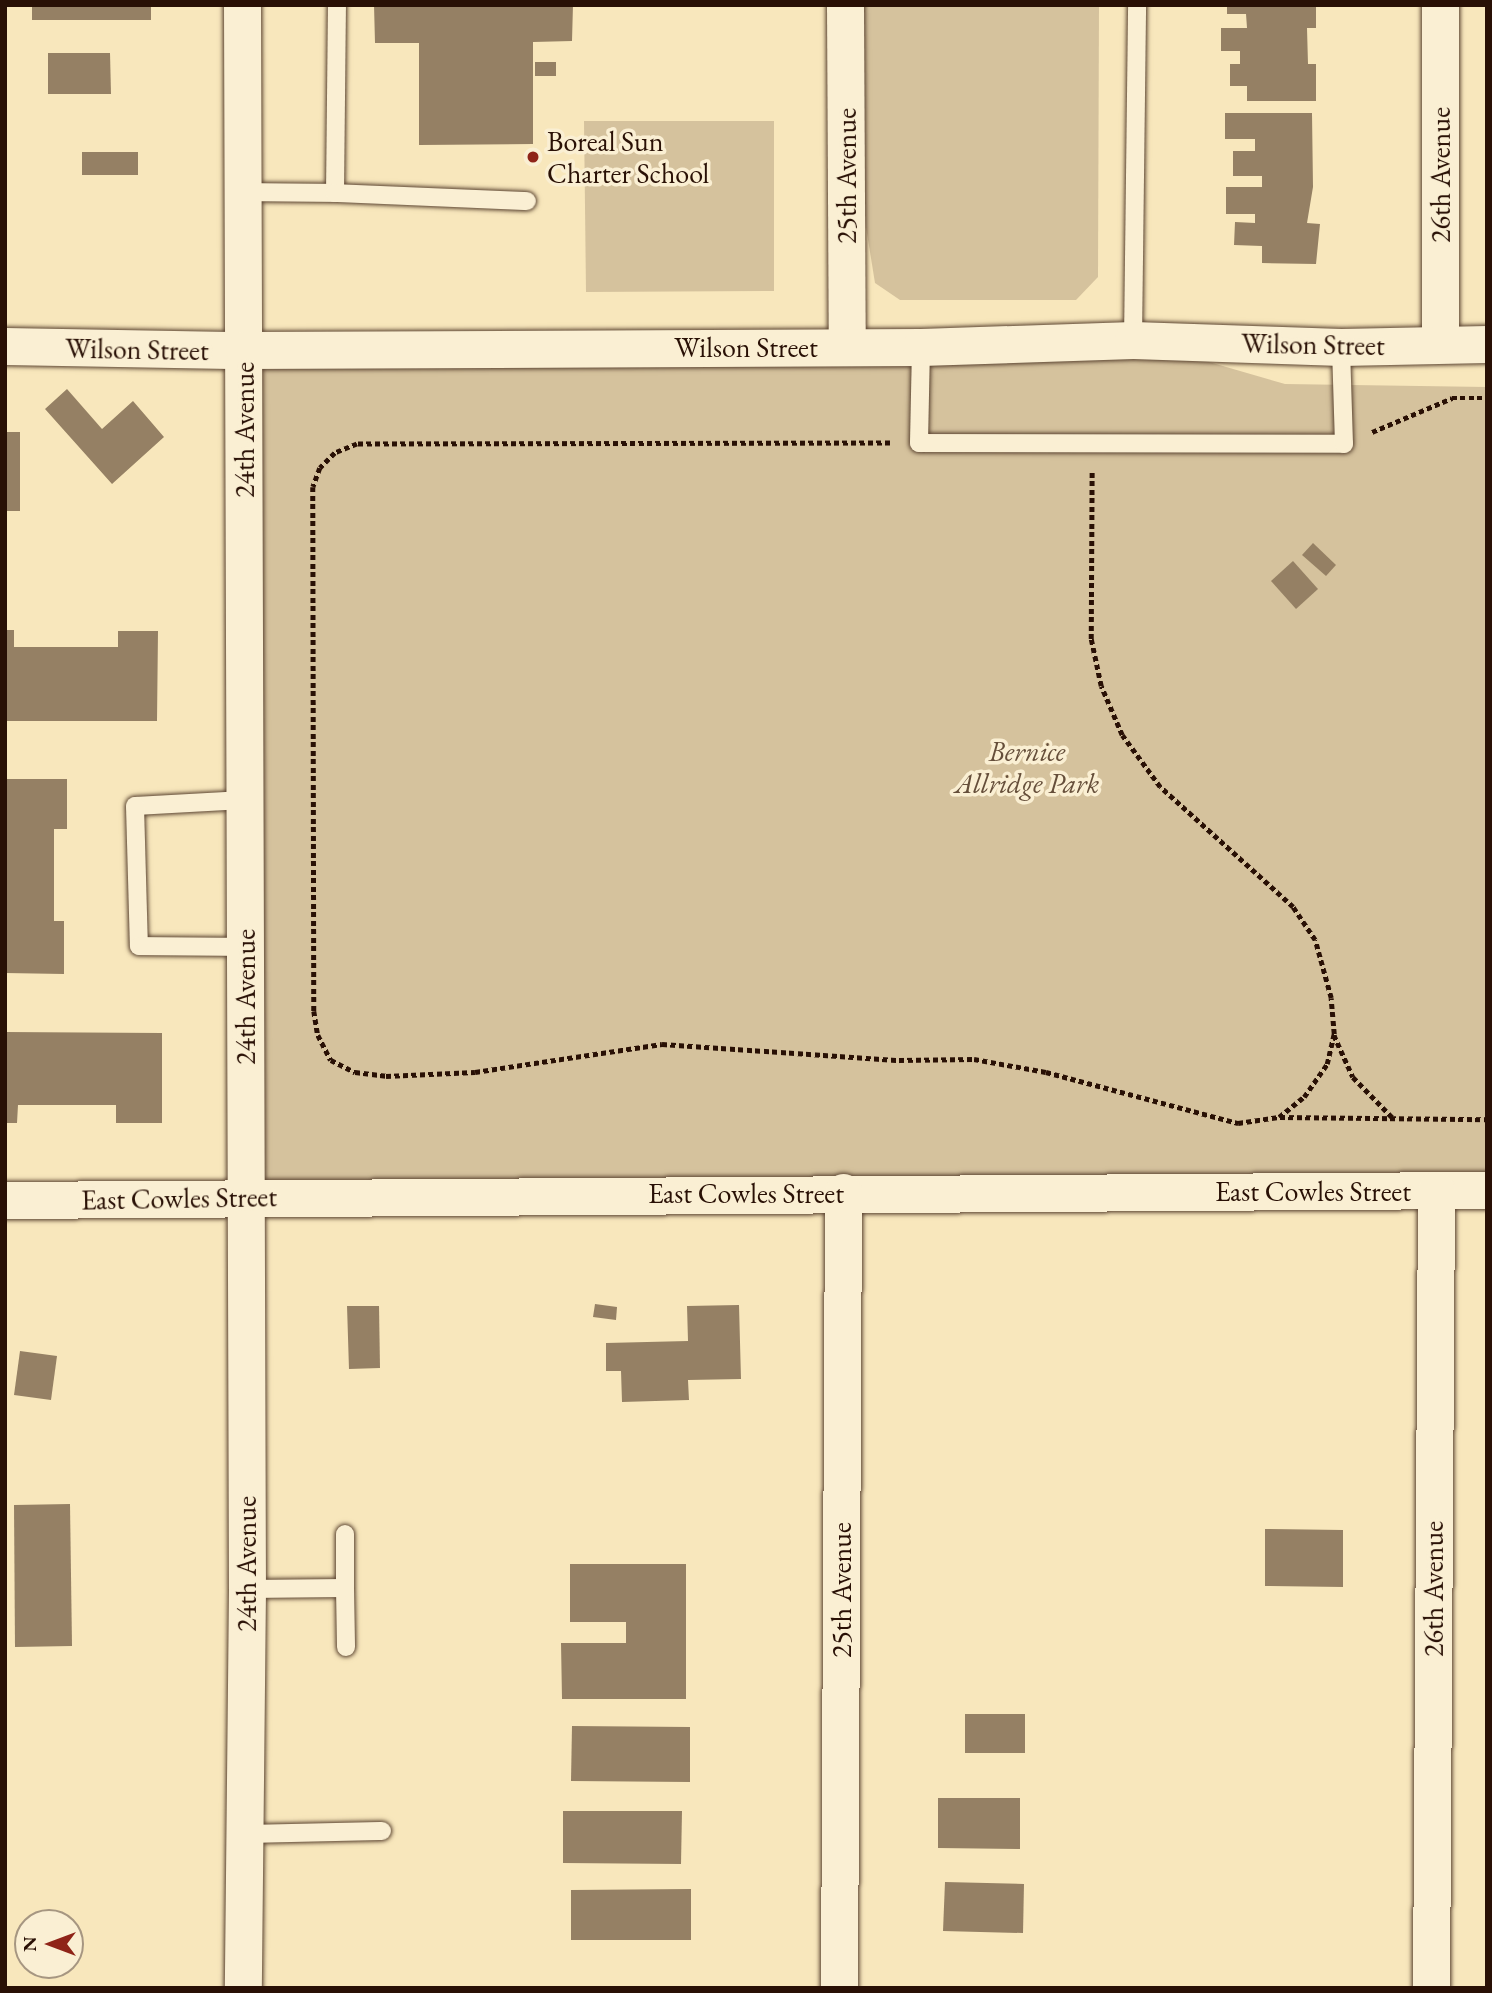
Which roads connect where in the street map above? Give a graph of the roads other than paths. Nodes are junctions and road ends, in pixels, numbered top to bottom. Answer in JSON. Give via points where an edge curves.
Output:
{"nodes":[{"id":1,"x":242,"y":5,"type":"edge"},
{"id":2,"x":337,"y":5,"type":"edge"},
{"id":3,"x":845,"y":5,"type":"edge"},
{"id":4,"x":1137,"y":5,"type":"edge"},
{"id":5,"x":1440,"y":5,"type":"edge"},
{"id":6,"x":243,"y":191,"type":"junction"},
{"id":7,"x":335,"y":193,"type":"junction"},
{"id":8,"x":527,"y":201,"type":"dead end"},
{"id":9,"x":1133,"y":340,"type":"junction"},
{"id":10,"x":1440,"y":344,"type":"junction"},
{"id":11,"x":1487,"y":344,"type":"edge"},
{"id":12,"x":5,"y":346,"type":"edge"},
{"id":13,"x":846,"y":347,"type":"junction"},
{"id":14,"x":921,"y":347,"type":"junction"},
{"id":15,"x":1341,"y":347,"type":"junction"},
{"id":16,"x":244,"y":351,"type":"junction"},
{"id":17,"x":244,"y":800,"type":"junction"},
{"id":18,"x":245,"y":947,"type":"junction"},
{"id":19,"x":1436,"y":1190,"type":"junction"},
{"id":20,"x":1487,"y":1190,"type":"edge"},
{"id":21,"x":843,"y":1192,"type":"junction"},
{"id":22,"x":246,"y":1197,"type":"junction"},
{"id":23,"x":5,"y":1200,"type":"edge"},
{"id":24,"x":345,"y":1534,"type":"dead end"},
{"id":25,"x":345,"y":1588,"type":"junction"},
{"id":26,"x":247,"y":1589,"type":"junction"},
{"id":27,"x":346,"y":1647,"type":"dead end"},
{"id":28,"x":382,"y":1831,"type":"dead end"},
{"id":29,"x":245,"y":1834,"type":"junction"},
{"id":30,"x":243,"y":1988,"type":"edge"},
{"id":31,"x":839,"y":1988,"type":"edge"},
{"id":32,"x":1431,"y":1988,"type":"edge"}],
"edges":[{"from":1,"to":6,"type":"street","name":"24th Avenue"},
{"from":2,"to":7,"type":"lane"},
{"from":3,"to":13,"type":"street","name":"25th Avenue"},
{"from":4,"to":9,"type":"lane"},
{"from":5,"to":10,"type":"street","name":"26th Avenue"},
{"from":6,"to":7,"type":"lane"},
{"from":6,"to":16,"type":"street","name":"24th Avenue"},
{"from":7,"to":8,"type":"lane"},
{"from":9,"to":14,"type":"street","name":"Wilson Street"},
{"from":9,"to":15,"type":"street","name":"Wilson Street"},
{"from":10,"to":11,"type":"street","name":"Wilson Street"},
{"from":10,"to":15,"type":"street","name":"Wilson Street"},
{"from":12,"to":16,"type":"street","name":"Wilson Street"},
{"from":13,"to":14,"type":"street","name":"Wilson Street"},
{"from":13,"to":16,"type":"street","name":"Wilson Street"},
{"from":14,"to":15,"type":"lane","via":[[919,443],[1344,444]]},
{"from":16,"to":17,"type":"street","name":"24th Avenue"},
{"from":17,"to":18,"type":"street","name":"24th Avenue"},
{"from":17,"to":18,"type":"lane","via":[[135,806],[139,946]]},
{"from":18,"to":22,"type":"street","name":"24th Avenue"},
{"from":19,"to":20,"type":"street","name":"East Cowles Street"},
{"from":19,"to":21,"type":"street","name":"East Cowles Street"},
{"from":19,"to":32,"type":"street","name":"26th Avenue"},
{"from":21,"to":22,"type":"street","name":"East Cowles Street"},
{"from":21,"to":31,"type":"street","name":"25th Avenue"},
{"from":22,"to":23,"type":"street","name":"East Cowles Street"},
{"from":22,"to":26,"type":"street","name":"24th Avenue"},
{"from":24,"to":25,"type":"lane"},
{"from":25,"to":26,"type":"lane"},
{"from":25,"to":27,"type":"lane"},
{"from":26,"to":29,"type":"street","name":"24th Avenue"},
{"from":28,"to":29,"type":"lane"},
{"from":29,"to":30,"type":"street","name":"24th Avenue"}]}
